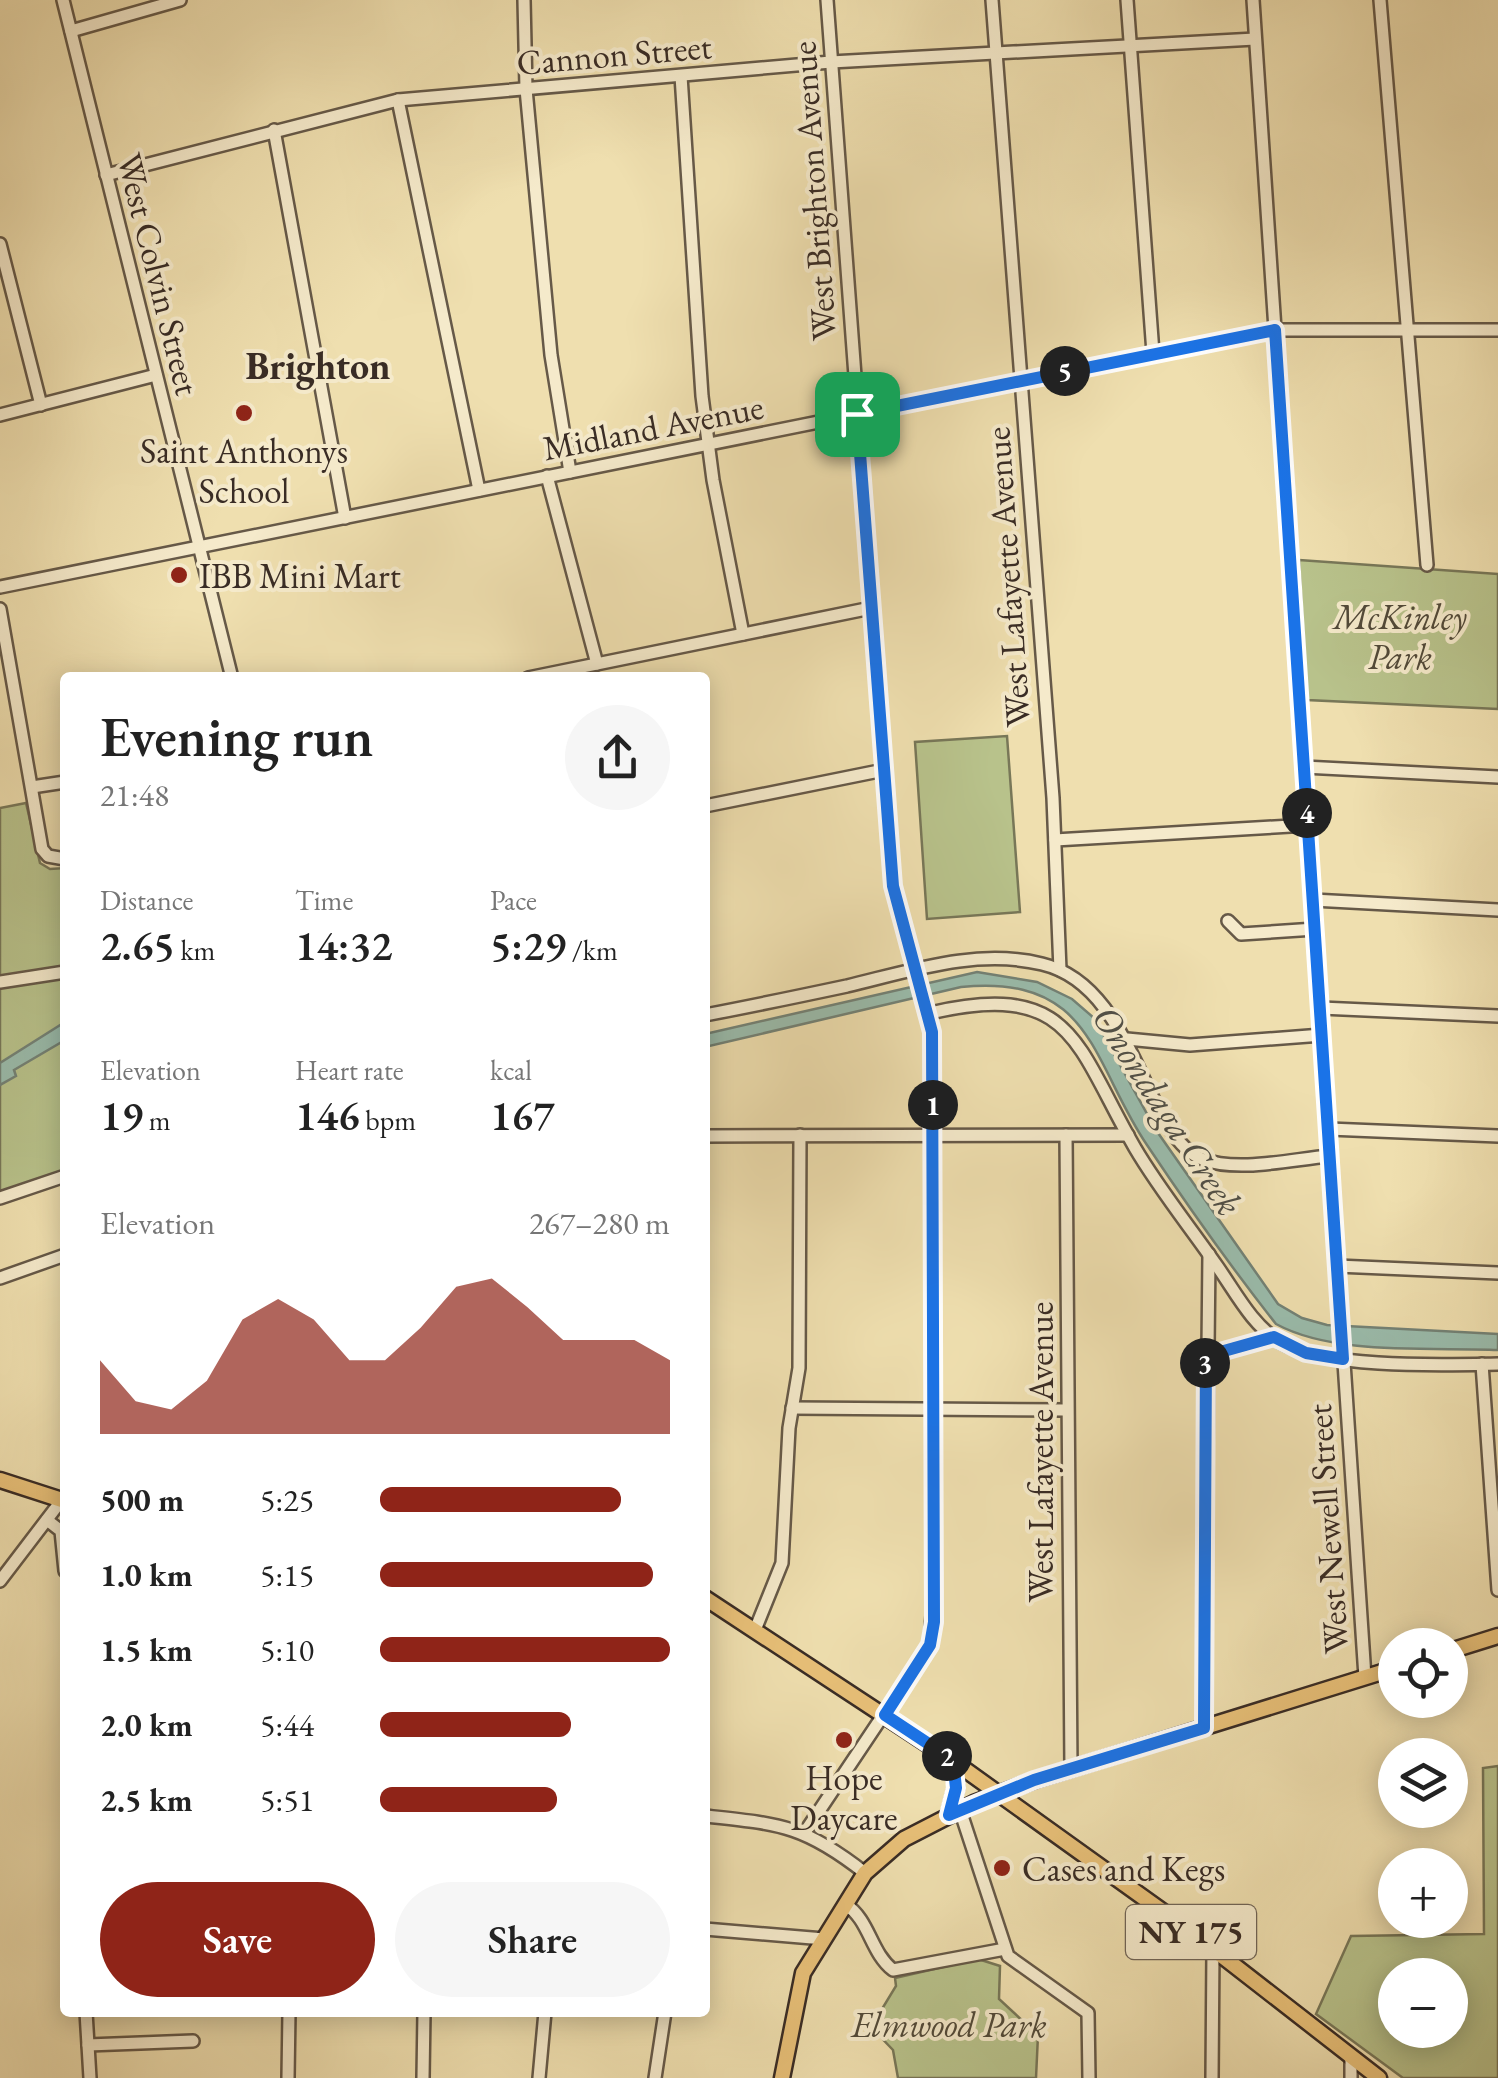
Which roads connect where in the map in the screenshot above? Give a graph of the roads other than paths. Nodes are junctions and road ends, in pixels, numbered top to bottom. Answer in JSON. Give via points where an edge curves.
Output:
{"nodes":[{"id":1,"x":63,"y":0,"type":"edge"},
{"id":2,"x":180,"y":0,"type":"edge"},
{"id":3,"x":524,"y":0,"type":"edge"},
{"id":4,"x":827,"y":0,"type":"edge"},
{"id":5,"x":992,"y":0,"type":"edge"},
{"id":6,"x":1127,"y":0,"type":"edge"},
{"id":7,"x":1253,"y":0,"type":"edge"},
{"id":8,"x":1380,"y":0,"type":"edge"},
{"id":9,"x":71,"y":31,"type":"junction"},
{"id":10,"x":1255,"y":38,"type":"junction"},
{"id":11,"x":1130,"y":48,"type":"junction"},
{"id":12,"x":996,"y":56,"type":"junction"},
{"id":13,"x":832,"y":62,"type":"junction"},
{"id":14,"x":681,"y":76,"type":"junction"},
{"id":15,"x":526,"y":89,"type":"junction"},
{"id":16,"x":398,"y":100,"type":"junction"},
{"id":17,"x":274,"y":130,"type":"junction"},
{"id":18,"x":106,"y":175,"type":"junction"},
{"id":19,"x":0,"y":244,"type":"edge"},
{"id":20,"x":1275,"y":330,"type":"junction"},
{"id":21,"x":1410,"y":330,"type":"junction"},
{"id":22,"x":1498,"y":330,"type":"edge"},
{"id":23,"x":1152,"y":354,"type":"junction"},
{"id":24,"x":156,"y":375,"type":"junction"},
{"id":25,"x":1020,"y":380,"type":"junction"},
{"id":26,"x":41,"y":405,"type":"junction"},
{"id":27,"x":857,"y":414,"type":"junction"},
{"id":28,"x":0,"y":415,"type":"edge"},
{"id":29,"x":707,"y":444,"type":"junction"},
{"id":30,"x":570,"y":472,"type":"junction"},
{"id":31,"x":546,"y":476,"type":"junction"},
{"id":32,"x":479,"y":490,"type":"junction"},
{"id":33,"x":345,"y":518,"type":"junction"},
{"id":34,"x":199,"y":547,"type":"junction"},
{"id":35,"x":1427,"y":565,"type":"dead end"},
{"id":36,"x":0,"y":588,"type":"edge"},
{"id":37,"x":872,"y":608,"type":"junction"},
{"id":38,"x":0,"y":609,"type":"edge"},
{"id":39,"x":744,"y":634,"type":"junction"},
{"id":40,"x":597,"y":664,"type":"junction"},
{"id":41,"x":230,"y":672,"type":"edge"},
{"id":42,"x":558,"y":672,"type":"edge"},
{"id":43,"x":1304,"y":768,"type":"junction"},
{"id":44,"x":884,"y":770,"type":"junction"},
{"id":45,"x":1498,"y":777,"type":"edge"},
{"id":46,"x":60,"y":783,"type":"edge"},
{"id":47,"x":32,"y":787,"type":"junction"},
{"id":48,"x":710,"y":805,"type":"edge"},
{"id":49,"x":1308,"y":825,"type":"junction"},
{"id":50,"x":1056,"y":840,"type":"junction"},
{"id":51,"x":60,"y":858,"type":"edge"},
{"id":52,"x":1313,"y":900,"type":"junction"},
{"id":53,"x":1498,"y":910,"type":"edge"},
{"id":54,"x":1228,"y":921,"type":"dead end"},
{"id":55,"x":1315,"y":929,"type":"junction"},
{"id":56,"x":1060,"y":970,"type":"junction"},
{"id":57,"x":60,"y":973,"type":"edge"},
{"id":58,"x":918,"y":973,"type":"junction"},
{"id":59,"x":0,"y":982,"type":"edge"},
{"id":60,"x":928,"y":1008,"type":"junction"},
{"id":61,"x":1320,"y":1008,"type":"junction"},
{"id":62,"x":710,"y":1014,"type":"edge"},
{"id":63,"x":1498,"y":1016,"type":"edge"},
{"id":64,"x":1322,"y":1034,"type":"junction"},
{"id":65,"x":1127,"y":1038,"type":"junction"},
{"id":66,"x":1329,"y":1129,"type":"junction"},
{"id":67,"x":800,"y":1135,"type":"junction"},
{"id":68,"x":933,"y":1135,"type":"junction"},
{"id":69,"x":1066,"y":1135,"type":"junction"},
{"id":70,"x":1128,"y":1135,"type":"junction"},
{"id":71,"x":710,"y":1136,"type":"edge"},
{"id":72,"x":1498,"y":1136,"type":"edge"},
{"id":73,"x":1330,"y":1156,"type":"junction"},
{"id":74,"x":60,"y":1178,"type":"edge"},
{"id":75,"x":0,"y":1198,"type":"edge"},
{"id":76,"x":1209,"y":1254,"type":"junction"},
{"id":77,"x":60,"y":1257,"type":"edge"},
{"id":78,"x":1337,"y":1266,"type":"junction"},
{"id":79,"x":1498,"y":1273,"type":"edge"},
{"id":80,"x":0,"y":1278,"type":"edge"},
{"id":81,"x":1274,"y":1337,"type":"junction"},
{"id":82,"x":1342,"y":1354,"type":"junction"},
{"id":83,"x":1206,"y":1356,"type":"junction"},
{"id":84,"x":1482,"y":1364,"type":"junction"},
{"id":85,"x":1498,"y":1364,"type":"edge"},
{"id":86,"x":792,"y":1408,"type":"junction"},
{"id":87,"x":935,"y":1410,"type":"junction"},
{"id":88,"x":1067,"y":1410,"type":"junction"},
{"id":89,"x":0,"y":1480,"type":"edge"},
{"id":90,"x":60,"y":1500,"type":"edge"},
{"id":91,"x":60,"y":1505,"type":"edge"},
{"id":92,"x":47,"y":1520,"type":"junction"},
{"id":93,"x":60,"y":1530,"type":"edge"},
{"id":94,"x":0,"y":1581,"type":"edge"},
{"id":95,"x":1498,"y":1590,"type":"edge"},
{"id":96,"x":710,"y":1601,"type":"edge"},
{"id":97,"x":755,"y":1630,"type":"junction"},
{"id":98,"x":1498,"y":1636,"type":"edge"},
{"id":99,"x":1468,"y":1646,"type":"edge"},
{"id":100,"x":1378,"y":1673,"type":"edge"},
{"id":101,"x":1366,"y":1677,"type":"junction"},
{"id":102,"x":885,"y":1715,"type":"junction"},
{"id":103,"x":1204,"y":1728,"type":"junction"},
{"id":104,"x":953,"y":1760,"type":"junction"},
{"id":105,"x":1071,"y":1769,"type":"junction"},
{"id":106,"x":998,"y":1794,"type":"junction"},
{"id":107,"x":954,"y":1813,"type":"junction"},
{"id":108,"x":710,"y":1817,"type":"edge"},
{"id":109,"x":805,"y":1832,"type":"junction"},
{"id":110,"x":865,"y":1873,"type":"junction"},
{"id":111,"x":844,"y":1904,"type":"junction"},
{"id":112,"x":710,"y":1929,"type":"edge"},
{"id":113,"x":824,"y":1939,"type":"junction"},
{"id":114,"x":1213,"y":1948,"type":"junction"},
{"id":115,"x":1005,"y":1949,"type":"junction"},
{"id":116,"x":86,"y":2017,"type":"edge"},
{"id":117,"x":288,"y":2017,"type":"edge"},
{"id":118,"x":424,"y":2017,"type":"edge"},
{"id":119,"x":545,"y":2017,"type":"edge"},
{"id":120,"x":664,"y":2017,"type":"edge"},
{"id":121,"x":193,"y":2041,"type":"dead end"},
{"id":122,"x":88,"y":2045,"type":"junction"},
{"id":123,"x":1351,"y":2058,"type":"junction"},
{"id":124,"x":90,"y":2078,"type":"edge"},
{"id":125,"x":288,"y":2078,"type":"edge"},
{"id":126,"x":423,"y":2078,"type":"edge"},
{"id":127,"x":539,"y":2078,"type":"edge"},
{"id":128,"x":655,"y":2078,"type":"edge"},
{"id":129,"x":782,"y":2078,"type":"edge"},
{"id":130,"x":1089,"y":2078,"type":"edge"},
{"id":131,"x":1212,"y":2078,"type":"edge"},
{"id":132,"x":1351,"y":2078,"type":"edge"},
{"id":133,"x":1379,"y":2078,"type":"edge"}],
"edges":[{"from":1,"to":9,"type":"street","name":"West Colvin Street"},
{"from":2,"to":9,"type":"street"},
{"from":3,"to":15,"type":"street"},
{"from":4,"to":13,"type":"street","name":"West Brighton Avenue"},
{"from":5,"to":12,"type":"street","name":"West Lafayette Avenue"},
{"from":6,"to":11,"type":"street"},
{"from":7,"to":10,"type":"street","name":"West Newell Street"},
{"from":8,"to":21,"type":"street"},
{"from":9,"to":18,"type":"street","name":"West Colvin Street"},
{"from":10,"to":11,"type":"street","name":"Cannon Street"},
{"from":10,"to":20,"type":"street","name":"West Newell Street"},
{"from":11,"to":12,"type":"street","name":"Cannon Street"},
{"from":11,"to":23,"type":"street"},
{"from":12,"to":13,"type":"street","name":"Cannon Street"},
{"from":12,"to":25,"type":"street","name":"West Lafayette Avenue"},
{"from":13,"to":14,"type":"street","name":"Cannon Street"},
{"from":13,"to":27,"type":"street","name":"West Brighton Avenue"},
{"from":14,"to":15,"type":"street","name":"Cannon Street"},
{"from":14,"to":29,"type":"street"},
{"from":15,"to":16,"type":"street","name":"Cannon Street"},
{"from":15,"to":30,"type":"street","via":[[551,354]]},
{"from":16,"to":17,"type":"street","name":"Cannon Street"},
{"from":16,"to":32,"type":"street"},
{"from":17,"to":18,"type":"street","name":"Cannon Street"},
{"from":17,"to":33,"type":"street"},
{"from":18,"to":24,"type":"street","name":"West Colvin Street"},
{"from":19,"to":26,"type":"street"},
{"from":20,"to":21,"type":"street","name":"Midland Avenue"},
{"from":20,"to":23,"type":"street","name":"Midland Avenue"},
{"from":20,"to":43,"type":"street","name":"West Newell Street"},
{"from":21,"to":22,"type":"street","name":"Midland Avenue"},
{"from":21,"to":35,"type":"street"},
{"from":23,"to":25,"type":"street","name":"Midland Avenue"},
{"from":24,"to":26,"type":"street"},
{"from":24,"to":34,"type":"street","name":"West Colvin Street"},
{"from":25,"to":27,"type":"street","name":"Midland Avenue"},
{"from":25,"to":50,"type":"street","name":"West Lafayette Avenue"},
{"from":26,"to":28,"type":"street"},
{"from":27,"to":29,"type":"street","name":"Midland Avenue"},
{"from":27,"to":37,"type":"street","name":"West Brighton Avenue"},
{"from":29,"to":30,"type":"street","name":"Midland Avenue"},
{"from":29,"to":39,"type":"street"},
{"from":30,"to":31,"type":"street","name":"Midland Avenue"},
{"from":31,"to":32,"type":"street","name":"Midland Avenue"},
{"from":31,"to":40,"type":"street"},
{"from":32,"to":33,"type":"street","name":"Midland Avenue"},
{"from":33,"to":34,"type":"street","name":"Midland Avenue"},
{"from":34,"to":36,"type":"street","name":"Midland Avenue"},
{"from":34,"to":41,"type":"street","name":"West Colvin Street"},
{"from":37,"to":39,"type":"street"},
{"from":37,"to":44,"type":"street","name":"West Brighton Avenue"},
{"from":38,"to":47,"type":"street"},
{"from":39,"to":40,"type":"street"},
{"from":40,"to":42,"type":"street"},
{"from":43,"to":45,"type":"street"},
{"from":43,"to":49,"type":"street","name":"West Newell Street"},
{"from":44,"to":48,"type":"street"},
{"from":44,"to":58,"type":"street","name":"West Brighton Avenue","via":[[893,886]]},
{"from":46,"to":47,"type":"street"},
{"from":47,"to":51,"type":"street","via":[[48,856]]},
{"from":49,"to":50,"type":"street"},
{"from":49,"to":52,"type":"street","name":"West Newell Street"},
{"from":50,"to":56,"type":"street","name":"West Lafayette Avenue"},
{"from":52,"to":53,"type":"street"},
{"from":52,"to":55,"type":"street","name":"West Newell Street"},
{"from":54,"to":55,"type":"street","via":[[1242,934]]},
{"from":55,"to":61,"type":"street","name":"West Newell Street"},
{"from":56,"to":58,"type":"street","via":[[997,959]]},
{"from":56,"to":65,"type":"street"},
{"from":57,"to":59,"type":"street"},
{"from":58,"to":60,"type":"street","name":"West Brighton Avenue"},
{"from":58,"to":62,"type":"street"},
{"from":60,"to":68,"type":"street","name":"West Brighton Avenue"},
{"from":60,"to":70,"type":"street","via":[[1012,1003],[1045,1014],[1086,1053]]},
{"from":61,"to":63,"type":"street"},
{"from":61,"to":64,"type":"street","name":"West Newell Street"},
{"from":64,"to":65,"type":"street","via":[[1190,1045]]},
{"from":64,"to":66,"type":"street","name":"West Newell Street"},
{"from":65,"to":73,"type":"street","via":[[1170,1126],[1196,1156],[1228,1164]]},
{"from":66,"to":72,"type":"street"},
{"from":66,"to":73,"type":"street","name":"West Newell Street"},
{"from":67,"to":68,"type":"street"},
{"from":67,"to":71,"type":"street"},
{"from":67,"to":86,"type":"street","via":[[800,1368]]},
{"from":68,"to":69,"type":"street"},
{"from":68,"to":87,"type":"street","name":"West Brighton Avenue"},
{"from":69,"to":70,"type":"street"},
{"from":69,"to":88,"type":"street","name":"West Lafayette Avenue"},
{"from":70,"to":76,"type":"street"},
{"from":73,"to":78,"type":"street","name":"West Newell Street"},
{"from":74,"to":75,"type":"street"},
{"from":76,"to":81,"type":"street"},
{"from":76,"to":83,"type":"street"},
{"from":77,"to":80,"type":"street"},
{"from":78,"to":79,"type":"street"},
{"from":78,"to":82,"type":"street","name":"West Newell Street"},
{"from":81,"to":82,"type":"street","via":[[1306,1353]]},
{"from":81,"to":83,"type":"street"},
{"from":82,"to":84,"type":"street"},
{"from":82,"to":101,"type":"street","name":"West Newell Street"},
{"from":83,"to":103,"type":"street"},
{"from":84,"to":85,"type":"street"},
{"from":84,"to":95,"type":"street"},
{"from":86,"to":87,"type":"street"},
{"from":86,"to":97,"type":"street","via":[[782,1563]]},
{"from":87,"to":88,"type":"street"},
{"from":87,"to":102,"type":"street","name":"West Brighton Avenue","via":[[932,1639]]},
{"from":88,"to":105,"type":"street","name":"West Lafayette Avenue"},
{"from":89,"to":90,"type":"main road"},
{"from":91,"to":92,"type":"street"},
{"from":92,"to":93,"type":"street"},
{"from":92,"to":94,"type":"street"},
{"from":96,"to":97,"type":"main road","number":"NY 175"},
{"from":97,"to":102,"type":"main road","number":"NY 175"},
{"from":98,"to":99,"type":"main road"},
{"from":100,"to":101,"type":"main road"},
{"from":101,"to":103,"type":"main road"},
{"from":102,"to":104,"type":"main road","number":"NY 175"},
{"from":102,"to":109,"type":"street","name":"West Brighton Avenue"},
{"from":103,"to":105,"type":"main road"},
{"from":104,"to":106,"type":"main road","number":"NY 175"},
{"from":104,"to":107,"type":"main road"},
{"from":105,"to":106,"type":"main road"},
{"from":106,"to":107,"type":"main road"},
{"from":106,"to":114,"type":"main road","number":"NY 175"},
{"from":107,"to":110,"type":"main road","via":[[904,1838]]},
{"from":107,"to":115,"type":"street"},
{"from":108,"to":109,"type":"street"},
{"from":109,"to":110,"type":"street"},
{"from":110,"to":111,"type":"main road"},
{"from":111,"to":113,"type":"main road"},
{"from":111,"to":115,"type":"street","via":[[866,1924],[893,1970]]},
{"from":112,"to":113,"type":"street"},
{"from":113,"to":129,"type":"main road","via":[[798,1988]]},
{"from":114,"to":123,"type":"main road","number":"NY 175"},
{"from":114,"to":131,"type":"street"},
{"from":115,"to":130,"type":"street","via":[[1088,2013]]},
{"from":116,"to":122,"type":"street"},
{"from":117,"to":125,"type":"street"},
{"from":118,"to":126,"type":"street"},
{"from":119,"to":127,"type":"street"},
{"from":120,"to":128,"type":"street"},
{"from":121,"to":122,"type":"street"},
{"from":122,"to":124,"type":"street"},
{"from":123,"to":132,"type":"street"},
{"from":123,"to":133,"type":"main road","number":"NY 175"}]}
